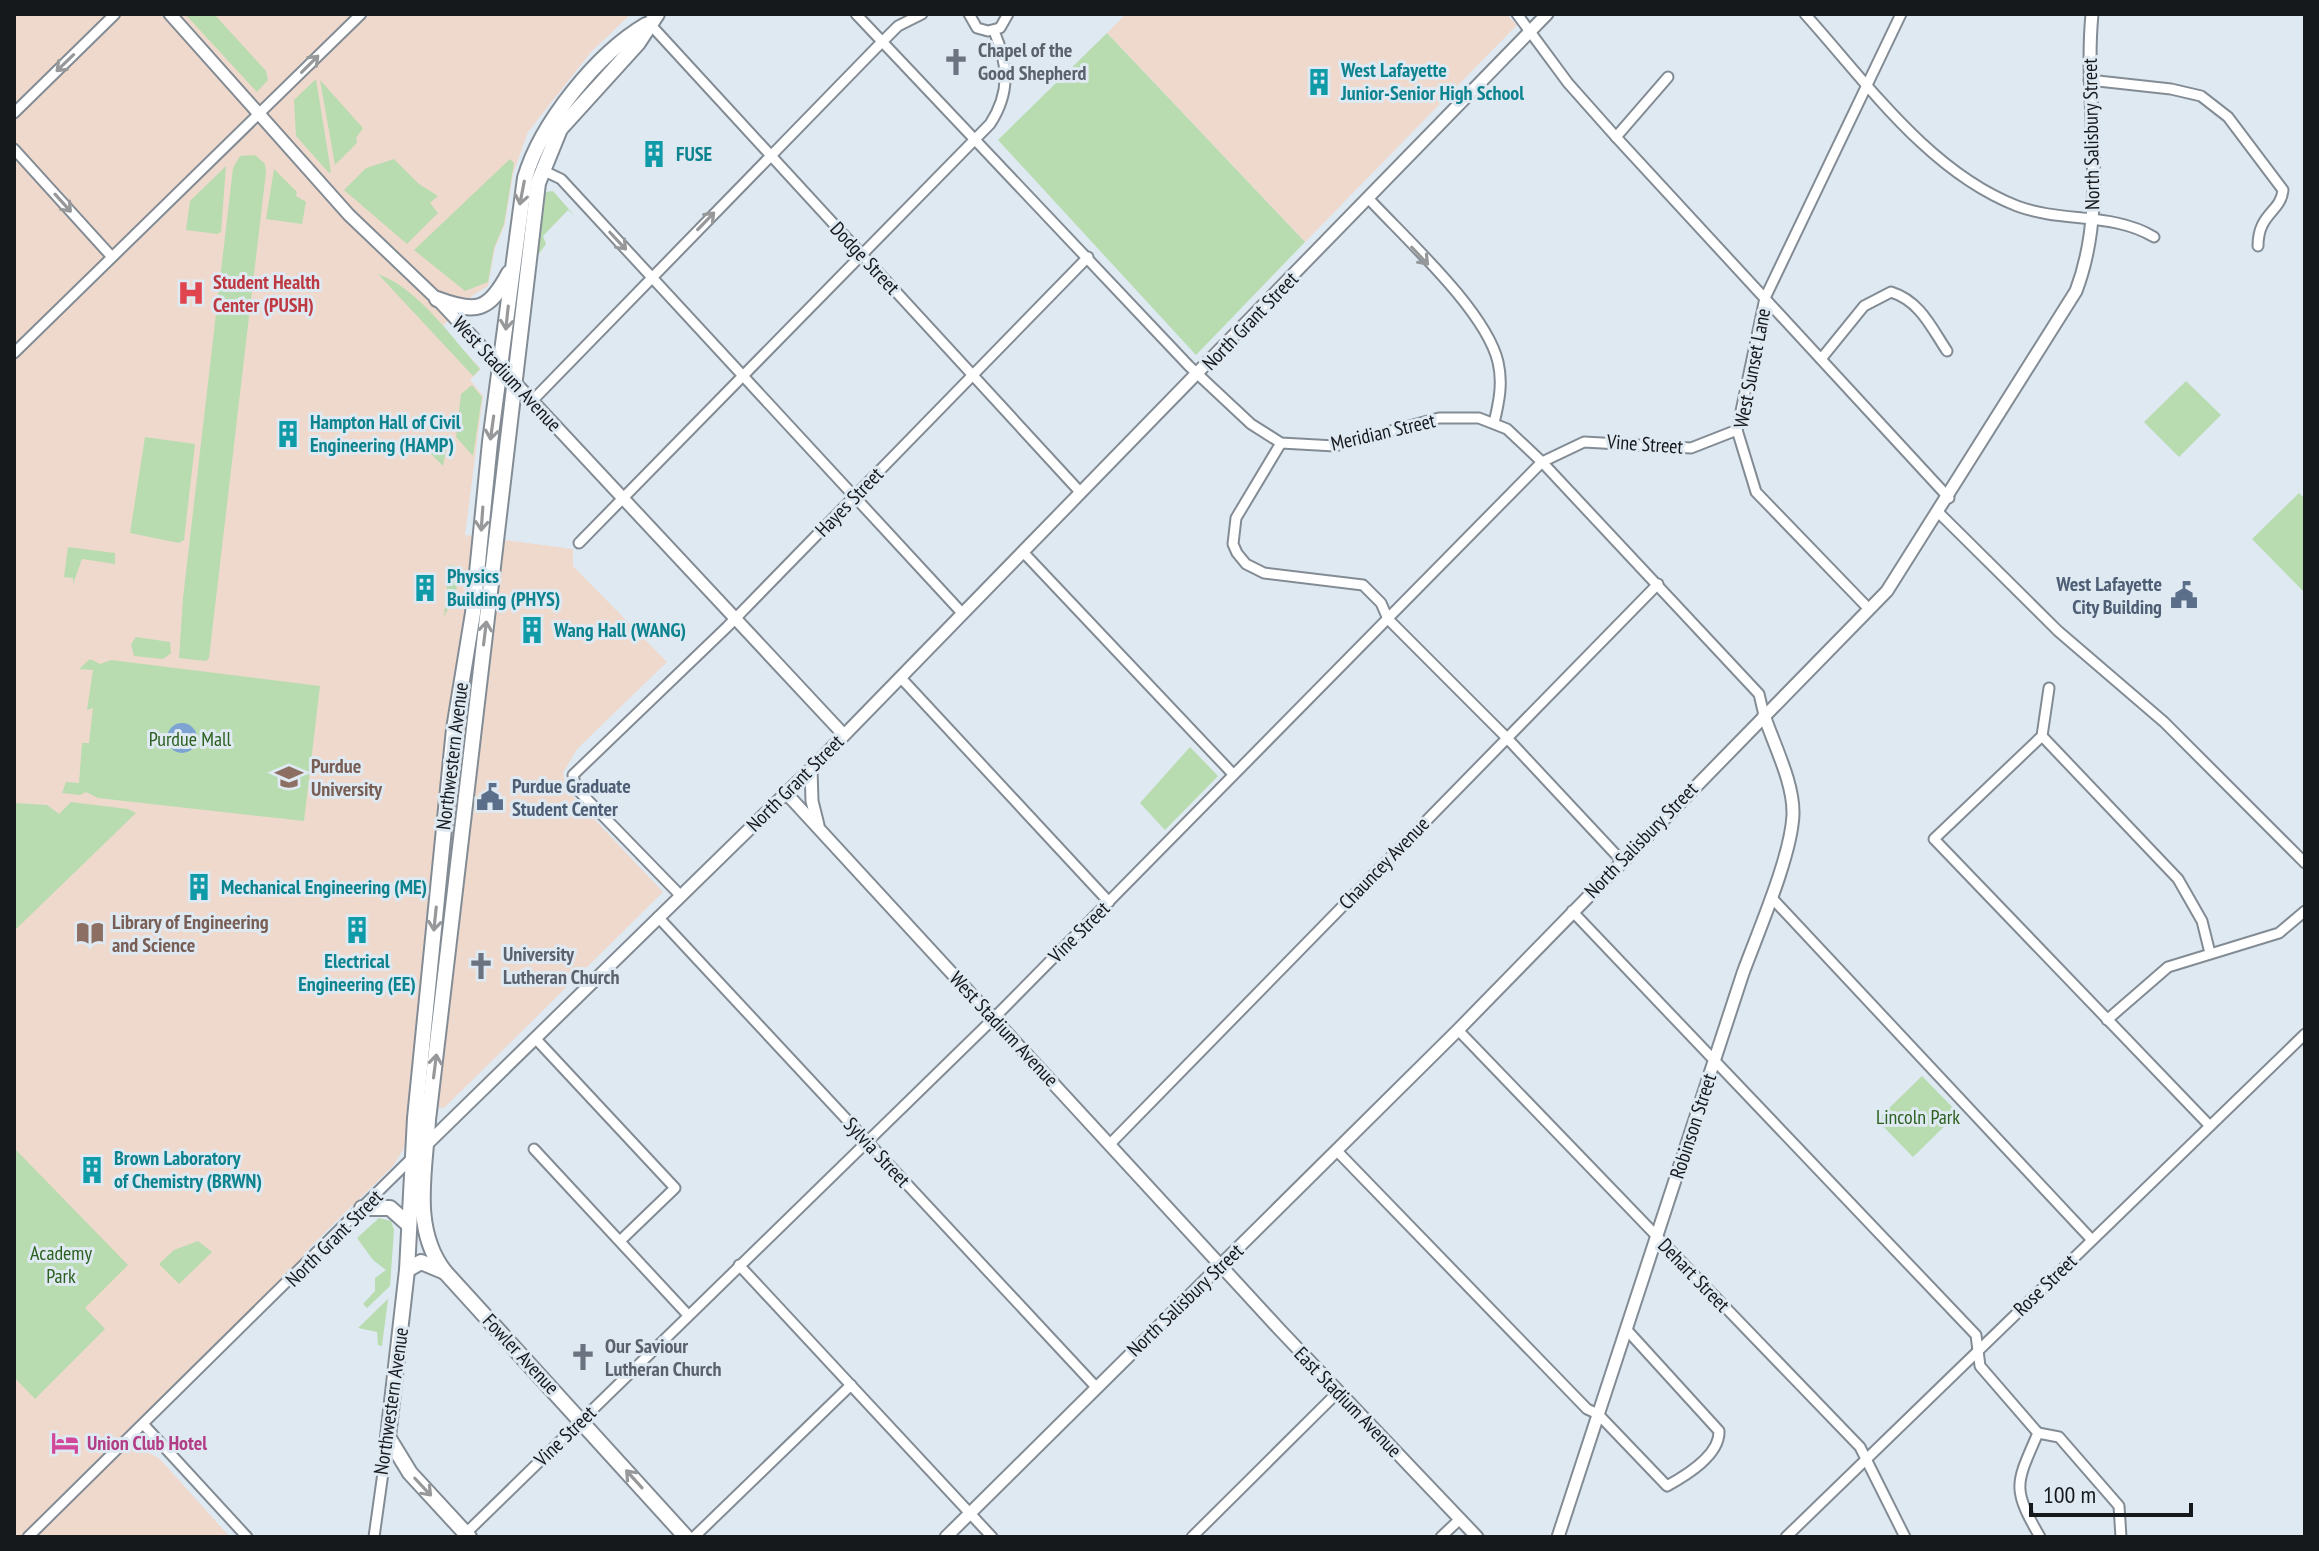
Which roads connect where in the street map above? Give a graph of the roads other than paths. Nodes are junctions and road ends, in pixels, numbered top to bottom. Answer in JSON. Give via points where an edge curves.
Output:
{"nodes":[{"id":1,"x":115,"y":14,"type":"edge"},
{"id":2,"x":170,"y":14,"type":"edge"},
{"id":3,"x":361,"y":14,"type":"edge"},
{"id":4,"x":856,"y":14,"type":"edge"},
{"id":5,"x":922,"y":14,"type":"edge"},
{"id":6,"x":969,"y":14,"type":"edge"},
{"id":7,"x":1008,"y":14,"type":"edge"},
{"id":8,"x":1517,"y":14,"type":"edge"},
{"id":9,"x":1547,"y":14,"type":"edge"},
{"id":10,"x":1805,"y":14,"type":"edge"},
{"id":11,"x":1901,"y":14,"type":"edge"},
{"id":12,"x":2092,"y":14,"type":"edge"},
{"id":13,"x":653,"y":18,"type":"edge"},
{"id":14,"x":994,"y":31,"type":"junction"},
{"id":15,"x":1531,"y":31,"type":"junction"},
{"id":16,"x":882,"y":42,"type":"junction"},
{"id":17,"x":1668,"y":77,"type":"dead end"},
{"id":18,"x":2089,"y":80,"type":"junction"},
{"id":19,"x":1869,"y":84,"type":"junction"},
{"id":20,"x":14,"y":113,"type":"edge"},
{"id":21,"x":260,"y":114,"type":"junction"},
{"id":22,"x":1616,"y":137,"type":"junction"},
{"id":23,"x":976,"y":140,"type":"junction"},
{"id":24,"x":14,"y":149,"type":"edge"},
{"id":25,"x":770,"y":155,"type":"junction"},
{"id":26,"x":542,"y":170,"type":"junction"},
{"id":27,"x":1368,"y":198,"type":"junction"},
{"id":28,"x":2093,"y":219,"type":"junction"},
{"id":29,"x":2154,"y":237,"type":"dead end"},
{"id":30,"x":2258,"y":246,"type":"dead end"},
{"id":31,"x":863,"y":255,"type":"junction"},
{"id":32,"x":112,"y":257,"type":"junction"},
{"id":33,"x":1088,"y":257,"type":"junction"},
{"id":34,"x":511,"y":269,"type":"junction"},
{"id":35,"x":652,"y":278,"type":"junction"},
{"id":36,"x":1765,"y":298,"type":"junction"},
{"id":37,"x":437,"y":299,"type":"junction"},
{"id":38,"x":1947,"y":351,"type":"dead end"},
{"id":39,"x":14,"y":353,"type":"edge"},
{"id":40,"x":1821,"y":359,"type":"junction"},
{"id":41,"x":500,"y":367,"type":"junction"},
{"id":42,"x":972,"y":375,"type":"junction"},
{"id":43,"x":1198,"y":375,"type":"junction"},
{"id":44,"x":745,"y":378,"type":"junction"},
{"id":45,"x":515,"y":383,"type":"junction"},
{"id":46,"x":532,"y":401,"type":"junction"},
{"id":47,"x":1494,"y":423,"type":"junction"},
{"id":48,"x":1737,"y":430,"type":"junction"},
{"id":49,"x":1281,"y":443,"type":"junction"},
{"id":50,"x":1542,"y":462,"type":"junction"},
{"id":51,"x":1081,"y":493,"type":"junction"},
{"id":52,"x":856,"y":496,"type":"junction"},
{"id":53,"x":625,"y":498,"type":"junction"},
{"id":54,"x":1949,"y":498,"type":"junction"},
{"id":55,"x":1939,"y":513,"type":"junction"},
{"id":56,"x":579,"y":543,"type":"dead end"},
{"id":57,"x":1023,"y":552,"type":"junction"},
{"id":58,"x":1658,"y":584,"type":"junction"},
{"id":59,"x":1869,"y":609,"type":"junction"},
{"id":60,"x":963,"y":614,"type":"junction"},
{"id":61,"x":735,"y":618,"type":"junction"},
{"id":62,"x":1388,"y":619,"type":"junction"},
{"id":63,"x":901,"y":678,"type":"junction"},
{"id":64,"x":2049,"y":688,"type":"dead end"},
{"id":65,"x":1764,"y":715,"type":"junction"},
{"id":66,"x":844,"y":735,"type":"junction"},
{"id":67,"x":2042,"y":736,"type":"junction"},
{"id":68,"x":1506,"y":737,"type":"junction"},
{"id":69,"x":811,"y":769,"type":"junction"},
{"id":70,"x":1232,"y":773,"type":"junction"},
{"id":71,"x":786,"y":793,"type":"junction"},
{"id":72,"x":820,"y":830,"type":"junction"},
{"id":73,"x":1621,"y":860,"type":"junction"},
{"id":74,"x":2305,"y":863,"type":"edge"},
{"id":75,"x":681,"y":896,"type":"junction"},
{"id":76,"x":1771,"y":897,"type":"junction"},
{"id":77,"x":1109,"y":902,"type":"junction"},
{"id":78,"x":1572,"y":911,"type":"junction"},
{"id":79,"x":2305,"y":911,"type":"edge"},
{"id":80,"x":658,"y":917,"type":"junction"},
{"id":81,"x":2210,"y":953,"type":"junction"},
{"id":82,"x":993,"y":1019,"type":"junction"},
{"id":83,"x":2107,"y":1020,"type":"junction"},
{"id":84,"x":1458,"y":1030,"type":"junction"},
{"id":85,"x":2305,"y":1034,"type":"edge"},
{"id":86,"x":535,"y":1038,"type":"junction"},
{"id":87,"x":1715,"y":1059,"type":"junction"},
{"id":88,"x":2209,"y":1125,"type":"junction"},
{"id":89,"x":866,"y":1141,"type":"junction"},
{"id":90,"x":1111,"y":1143,"type":"junction"},
{"id":91,"x":427,"y":1144,"type":"junction"},
{"id":92,"x":534,"y":1149,"type":"dead end"},
{"id":93,"x":1336,"y":1150,"type":"junction"},
{"id":94,"x":412,"y":1158,"type":"junction"},
{"id":95,"x":362,"y":1208,"type":"junction"},
{"id":96,"x":409,"y":1225,"type":"junction"},
{"id":97,"x":1657,"y":1237,"type":"junction"},
{"id":98,"x":2092,"y":1240,"type":"junction"},
{"id":99,"x":620,"y":1241,"type":"junction"},
{"id":100,"x":739,"y":1265,"type":"junction"},
{"id":101,"x":1220,"y":1265,"type":"junction"},
{"id":102,"x":407,"y":1270,"type":"junction"},
{"id":103,"x":445,"y":1272,"type":"junction"},
{"id":104,"x":688,"y":1315,"type":"junction"},
{"id":105,"x":1626,"y":1329,"type":"junction"},
{"id":106,"x":1980,"y":1348,"type":"junction"},
{"id":107,"x":851,"y":1385,"type":"junction"},
{"id":108,"x":1096,"y":1387,"type":"junction"},
{"id":109,"x":1339,"y":1391,"type":"junction"},
{"id":110,"x":1598,"y":1414,"type":"junction"},
{"id":111,"x":582,"y":1419,"type":"junction"},
{"id":112,"x":144,"y":1425,"type":"junction"},
{"id":113,"x":2038,"y":1433,"type":"junction"},
{"id":114,"x":388,"y":1437,"type":"junction"},
{"id":115,"x":1867,"y":1459,"type":"junction"},
{"id":116,"x":970,"y":1512,"type":"junction"},
{"id":117,"x":1460,"y":1519,"type":"junction"},
{"id":118,"x":466,"y":1536,"type":"edge"},
{"id":119,"x":28,"y":1537,"type":"edge"},
{"id":120,"x":247,"y":1537,"type":"edge"},
{"id":121,"x":374,"y":1537,"type":"edge"},
{"id":122,"x":686,"y":1537,"type":"edge"},
{"id":123,"x":694,"y":1537,"type":"edge"},
{"id":124,"x":946,"y":1537,"type":"edge"},
{"id":125,"x":992,"y":1537,"type":"edge"},
{"id":126,"x":1192,"y":1537,"type":"edge"},
{"id":127,"x":1441,"y":1537,"type":"edge"},
{"id":128,"x":1477,"y":1537,"type":"edge"},
{"id":129,"x":1558,"y":1537,"type":"edge"},
{"id":130,"x":1786,"y":1537,"type":"edge"},
{"id":131,"x":1905,"y":1537,"type":"edge"},
{"id":132,"x":2040,"y":1537,"type":"edge"},
{"id":133,"x":2121,"y":1537,"type":"edge"}],
"edges":[{"from":1,"to":20,"type":"street","one_way":true},
{"from":2,"to":21,"type":"street","name":"West Stadium Avenue"},
{"from":21,"to":3,"type":"street","one_way":true},
{"from":4,"to":16,"type":"street"},
{"from":5,"to":16,"type":"street"},
{"from":6,"to":14,"type":"street","via":[[977,28]]},
{"from":7,"to":14,"type":"street"},
{"from":8,"to":15,"type":"street"},
{"from":9,"to":15,"type":"street","name":"North Grant Street"},
{"from":10,"to":19,"type":"street"},
{"from":11,"to":19,"type":"street","name":"West Sunset Lane"},
{"from":12,"to":18,"type":"street","name":"North Salisbury Street"},
{"from":13,"to":25,"type":"street","name":"Dodge Street"},
{"from":13,"to":26,"type":"main road","name":"Northwestern Avenue","via":[[638,43],[566,120]]},
{"from":13,"to":34,"type":"main road","name":"Northwestern Avenue","one_way":true,"via":[[630,34],[570,97],[538,143],[521,196]]},
{"from":14,"to":23,"type":"street","via":[[1003,53],[1005,87],[995,116]]},
{"from":15,"to":22,"type":"street"},
{"from":15,"to":27,"type":"street","name":"North Grant Street"},
{"from":16,"to":23,"type":"street"},
{"from":16,"to":25,"type":"street"},
{"from":17,"to":22,"type":"street"},
{"from":18,"to":28,"type":"street","name":"North Salisbury Street"},
{"from":18,"to":30,"type":"street","via":[[2189,92],[2228,117],[2283,190],[2262,221]]},
{"from":19,"to":28,"type":"street","via":[[1916,139],[1962,178],[2021,207]]},
{"from":19,"to":36,"type":"street","name":"West Sunset Lane"},
{"from":21,"to":32,"type":"street"},
{"from":21,"to":37,"type":"street","name":"West Stadium Avenue","via":[[349,215]]},
{"from":22,"to":36,"type":"street"},
{"from":23,"to":31,"type":"street"},
{"from":23,"to":33,"type":"street"},
{"from":24,"to":32,"type":"street","one_way":true},
{"from":25,"to":31,"type":"street","name":"Dodge Street"},
{"from":35,"to":25,"type":"street","one_way":true},
{"from":26,"to":35,"type":"street","one_way":true,"via":[[561,179]]},
{"from":26,"to":45,"type":"main road","name":"Northwestern Avenue"},
{"from":27,"to":43,"type":"street","name":"North Grant Street"},
{"from":27,"to":47,"type":"street","one_way":true,"via":[[1472,312],[1491,343],[1501,380]]},
{"from":28,"to":29,"type":"street"},
{"from":28,"to":54,"type":"street","name":"North Salisbury Street","via":[[2076,291]]},
{"from":31,"to":42,"type":"street","name":"Dodge Street"},
{"from":31,"to":44,"type":"street"},
{"from":32,"to":39,"type":"street"},
{"from":33,"to":42,"type":"street","name":"Hayes Street"},
{"from":33,"to":43,"type":"street"},
{"from":34,"to":37,"type":"main road","via":[[496,296],[482,307],[460,308]]},
{"from":34,"to":41,"type":"main road","name":"Northwestern Avenue","one_way":true},
{"from":35,"to":44,"type":"street"},
{"from":35,"to":46,"type":"street"},
{"from":36,"to":40,"type":"street"},
{"from":36,"to":48,"type":"street","name":"West Sunset Lane"},
{"from":37,"to":41,"type":"street","name":"West Stadium Avenue"},
{"from":38,"to":40,"type":"street","via":[[1914,303],[1891,292],[1864,306]]},
{"from":40,"to":54,"type":"street"},
{"from":41,"to":45,"type":"street","name":"West Stadium Avenue"},
{"from":41,"to":94,"type":"main road","name":"Northwestern Avenue","one_way":true,"via":[[473,613],[454,729]]},
{"from":42,"to":51,"type":"street","name":"Dodge Street"},
{"from":42,"to":52,"type":"street","name":"Hayes Street"},
{"from":43,"to":49,"type":"street","via":[[1251,424]]},
{"from":43,"to":51,"type":"street","name":"North Grant Street"},
{"from":44,"to":52,"type":"street"},
{"from":44,"to":53,"type":"street"},
{"from":45,"to":46,"type":"street","name":"West Stadium Avenue"},
{"from":91,"to":45,"type":"main road","name":"Northwestern Avenue","one_way":true},
{"from":46,"to":53,"type":"street","name":"West Stadium Avenue"},
{"from":47,"to":49,"type":"street","name":"Meridian Street","via":[[1456,416],[1335,446]]},
{"from":47,"to":50,"type":"street","name":"Meridian Street"},
{"from":48,"to":50,"type":"street","name":"Vine Street","via":[[1691,448],[1584,442]]},
{"from":48,"to":59,"type":"street","name":"West Sunset Lane","via":[[1756,492]]},
{"from":49,"to":62,"type":"street","via":[[1236,518],[1237,553],[1264,573],[1363,585]]},
{"from":50,"to":58,"type":"street","name":"Meridian Street"},
{"from":50,"to":62,"type":"street","name":"Vine Street"},
{"from":51,"to":57,"type":"street","name":"North Grant Street"},
{"from":52,"to":60,"type":"street"},
{"from":52,"to":61,"type":"street","name":"Hayes Street"},
{"from":53,"to":56,"type":"street"},
{"from":53,"to":61,"type":"street","name":"West Stadium Avenue"},
{"from":54,"to":55,"type":"street","name":"North Salisbury Street"},
{"from":55,"to":59,"type":"street","name":"North Salisbury Street","via":[[1898,580]]},
{"from":55,"to":74,"type":"street","via":[[2058,631],[2164,722]]},
{"from":57,"to":60,"type":"street","name":"North Grant Street"},
{"from":57,"to":70,"type":"street"},
{"from":58,"to":65,"type":"street","name":"Meridian Street","via":[[1759,694]]},
{"from":58,"to":68,"type":"street","name":"Chauncey Avenue"},
{"from":59,"to":65,"type":"street","name":"North Salisbury Street"},
{"from":60,"to":63,"type":"street","name":"North Grant Street"},
{"from":61,"to":66,"type":"street","name":"West Stadium Avenue"},
{"from":61,"to":75,"type":"street","name":"Hayes Street","via":[[573,775],[573,784]]},
{"from":62,"to":68,"type":"street"},
{"from":62,"to":70,"type":"street","name":"Vine Street"},
{"from":63,"to":66,"type":"street","name":"North Grant Street"},
{"from":63,"to":77,"type":"street"},
{"from":64,"to":67,"type":"street"},
{"from":65,"to":73,"type":"street","name":"North Salisbury Street"},
{"from":65,"to":76,"type":"street","name":"Robinson Street","via":[[1793,814]]},
{"from":66,"to":69,"type":"street","name":"North Grant Street"},
{"from":67,"to":81,"type":"street","via":[[2178,879],[2202,921]]},
{"from":67,"to":83,"type":"street","via":[[1934,839]]},
{"from":68,"to":73,"type":"street"},
{"from":68,"to":90,"type":"street","name":"Chauncey Avenue"},
{"from":69,"to":71,"type":"street","name":"North Grant Street"},
{"from":69,"to":72,"type":"street"},
{"from":70,"to":77,"type":"street","name":"Vine Street"},
{"from":71,"to":72,"type":"street","name":"West Stadium Avenue"},
{"from":71,"to":75,"type":"street","name":"North Grant Street"},
{"from":72,"to":82,"type":"street","name":"West Stadium Avenue"},
{"from":73,"to":78,"type":"street","name":"North Salisbury Street"},
{"from":75,"to":80,"type":"street","name":"North Grant Street"},
{"from":76,"to":87,"type":"street","name":"Robinson Street"},
{"from":76,"to":98,"type":"street"},
{"from":77,"to":82,"type":"street","name":"Vine Street"},
{"from":78,"to":84,"type":"street","name":"North Salisbury Street"},
{"from":78,"to":87,"type":"street"},
{"from":79,"to":81,"type":"street","via":[[2279,933]]},
{"from":80,"to":86,"type":"street","name":"North Grant Street"},
{"from":80,"to":89,"type":"street","name":"Sylvia Street"},
{"from":81,"to":83,"type":"street","via":[[2156,975]]},
{"from":82,"to":89,"type":"street","name":"Vine Street"},
{"from":82,"to":90,"type":"street","name":"West Stadium Avenue"},
{"from":83,"to":88,"type":"street"},
{"from":84,"to":93,"type":"street","name":"North Salisbury Street"},
{"from":84,"to":97,"type":"street","name":"Dehart Street"},
{"from":85,"to":88,"type":"street","name":"Rose Street"},
{"from":86,"to":91,"type":"street","name":"North Grant Street"},
{"from":86,"to":99,"type":"street","via":[[675,1188]]},
{"from":87,"to":97,"type":"street","name":"Robinson Street"},
{"from":87,"to":106,"type":"street","via":[[1976,1335]]},
{"from":88,"to":98,"type":"street","name":"Rose Street"},
{"from":89,"to":100,"type":"street","name":"Vine Street"},
{"from":89,"to":108,"type":"street","name":"Sylvia Street"},
{"from":90,"to":101,"type":"street","name":"West Stadium Avenue"},
{"from":91,"to":94,"type":"street","name":"North Grant Street"},
{"from":91,"to":103,"type":"main road","name":"Fowler Avenue","via":[[423,1222],[431,1251]]},
{"from":92,"to":99,"type":"street"},
{"from":93,"to":101,"type":"street","name":"North Salisbury Street"},
{"from":93,"to":110,"type":"street","via":[[1587,1409]]},
{"from":94,"to":95,"type":"street","name":"North Grant Street"},
{"from":94,"to":96,"type":"main road","name":"Northwestern Avenue"},
{"from":95,"to":96,"type":"main road","via":[[390,1208]]},
{"from":95,"to":112,"type":"street","name":"North Grant Street"},
{"from":96,"to":102,"type":"main road","name":"Northwestern Avenue"},
{"from":97,"to":105,"type":"street","name":"Robinson Street"},
{"from":97,"to":115,"type":"street","name":"Dehart Street"},
{"from":98,"to":106,"type":"street","name":"Rose Street"},
{"from":99,"to":104,"type":"street"},
{"from":100,"to":104,"type":"street","name":"Vine Street"},
{"from":100,"to":107,"type":"street"},
{"from":101,"to":108,"type":"street","name":"North Salisbury Street"},
{"from":101,"to":109,"type":"street","name":"East Stadium Avenue"},
{"from":102,"to":103,"type":"main road","via":[[421,1262]]},
{"from":102,"to":114,"type":"main road","name":"Northwestern Avenue"},
{"from":103,"to":111,"type":"main road","name":"Fowler Avenue"},
{"from":104,"to":111,"type":"street","name":"Vine Street"},
{"from":105,"to":110,"type":"street","name":"Robinson Street"},
{"from":105,"to":110,"type":"street","via":[[1714,1422],[1720,1441],[1667,1486]]},
{"from":106,"to":113,"type":"street","via":[[1980,1366]]},
{"from":106,"to":115,"type":"street","name":"Rose Street"},
{"from":107,"to":116,"type":"street"},
{"from":107,"to":123,"type":"street"},
{"from":108,"to":116,"type":"street","name":"North Salisbury Street"},
{"from":109,"to":117,"type":"street","name":"East Stadium Avenue"},
{"from":109,"to":126,"type":"street"},
{"from":110,"to":129,"type":"street","name":"Robinson Street"},
{"from":111,"to":118,"type":"street","name":"Vine Street"},
{"from":122,"to":111,"type":"main road","name":"Fowler Avenue","one_way":true},
{"from":112,"to":119,"type":"street","name":"North Grant Street"},
{"from":112,"to":120,"type":"street"},
{"from":113,"to":132,"type":"street","via":[[2017,1487]]},
{"from":113,"to":133,"type":"street","via":[[2059,1437],[2119,1506]]},
{"from":114,"to":118,"type":"main road","one_way":true,"via":[[410,1473]]},
{"from":114,"to":121,"type":"street","name":"Northwestern Avenue"},
{"from":115,"to":130,"type":"street","name":"Rose Street"},
{"from":115,"to":131,"type":"street","name":"Dehart Street"},
{"from":116,"to":124,"type":"street","name":"North Salisbury Street"},
{"from":116,"to":125,"type":"street"},
{"from":117,"to":127,"type":"street"},
{"from":117,"to":128,"type":"street","name":"East Stadium Avenue"}]}
